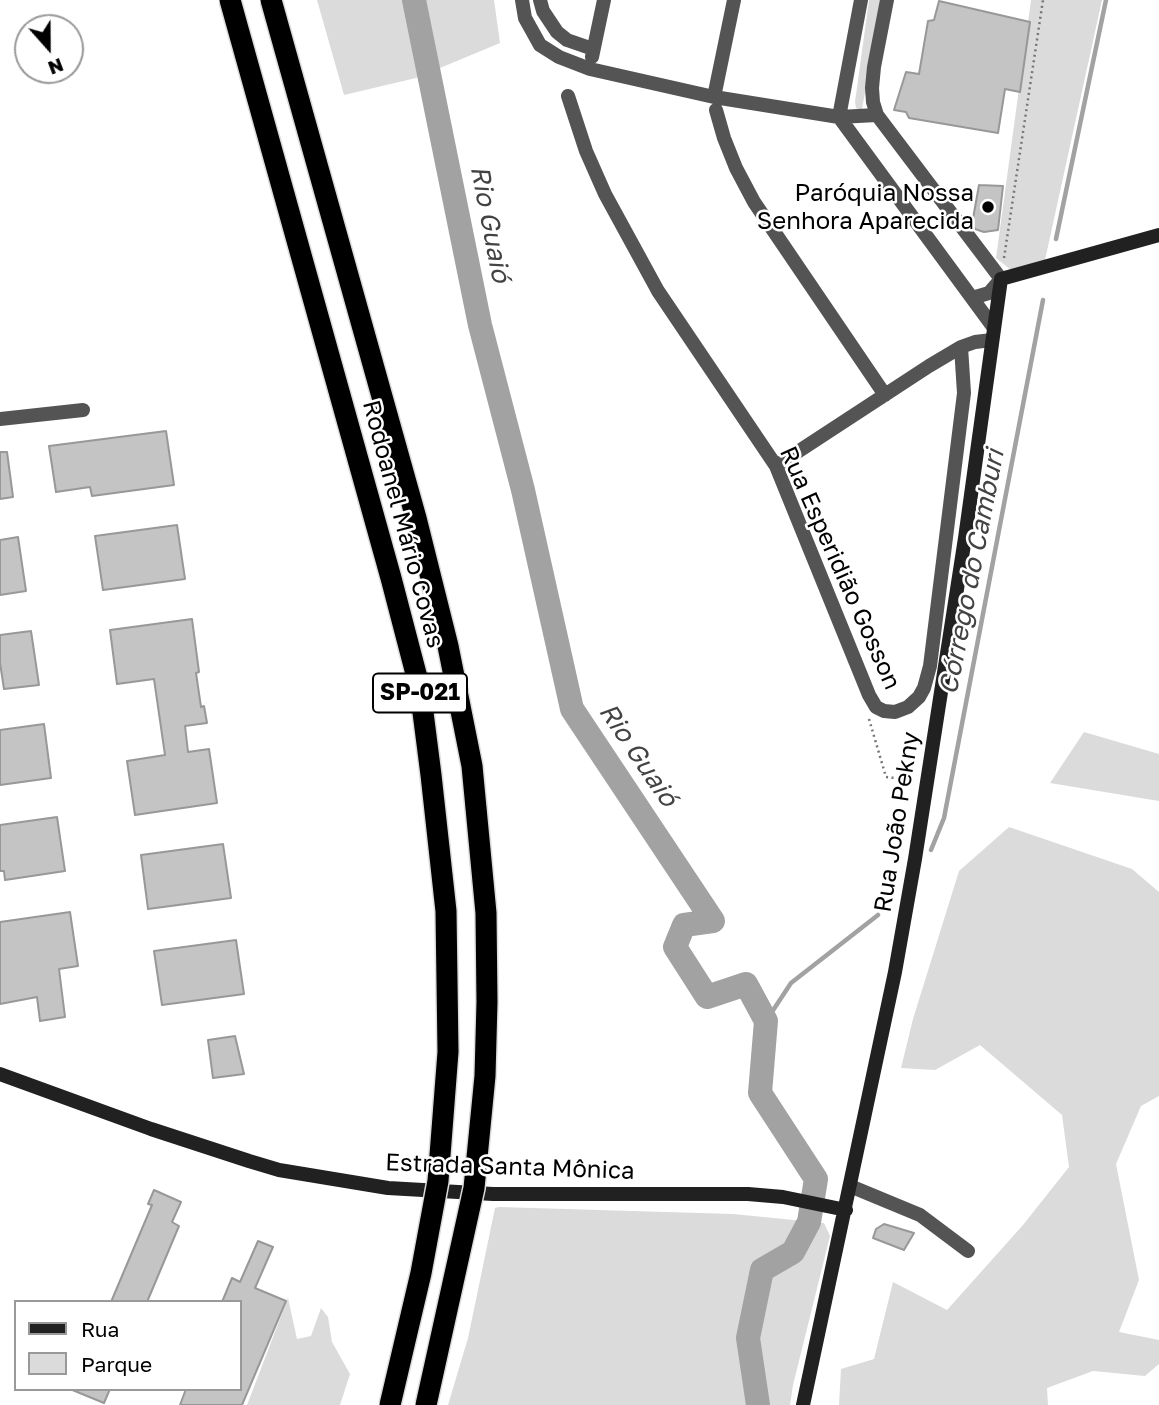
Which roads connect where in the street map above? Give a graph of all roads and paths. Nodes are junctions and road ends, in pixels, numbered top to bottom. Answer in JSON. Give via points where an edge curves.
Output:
{"nodes":[{"id":1,"x":230,"y":0,"type":"edge"},
{"id":2,"x":271,"y":0,"type":"edge"},
{"id":3,"x":522,"y":0,"type":"edge"},
{"id":4,"x":541,"y":0,"type":"edge"},
{"id":5,"x":604,"y":0,"type":"edge"},
{"id":6,"x":734,"y":0,"type":"edge"},
{"id":7,"x":861,"y":0,"type":"edge"},
{"id":8,"x":887,"y":0,"type":"edge"},
{"id":9,"x":1043,"y":0,"type":"edge"},
{"id":10,"x":593,"y":49,"type":"junction"},
{"id":11,"x":590,"y":69,"type":"junction"},
{"id":12,"x":568,"y":96,"type":"dead end"},
{"id":13,"x":715,"y":103,"type":"junction"},
{"id":14,"x":877,"y":115,"type":"junction"},
{"id":15,"x":839,"y":117,"type":"junction"},
{"id":16,"x":1159,"y":234,"type":"edge"},
{"id":17,"x":1000,"y":279,"type":"junction"},
{"id":18,"x":972,"y":298,"type":"junction"},
{"id":19,"x":993,"y":334,"type":"junction"},
{"id":20,"x":961,"y":347,"type":"junction"},
{"id":21,"x":885,"y":395,"type":"junction"},
{"id":22,"x":83,"y":410,"type":"dead end"},
{"id":23,"x":0,"y":419,"type":"edge"},
{"id":24,"x":776,"y":466,"type":"junction"},
{"id":25,"x":868,"y":716,"type":"dead end"},
{"id":26,"x":926,"y":782,"type":"junction"},
{"id":27,"x":0,"y":1074,"type":"edge"},
{"id":28,"x":850,"y":1186,"type":"junction"},
{"id":29,"x":846,"y":1210,"type":"junction"},
{"id":30,"x":968,"y":1251,"type":"dead end"},
{"id":31,"x":390,"y":1405,"type":"edge"},
{"id":32,"x":426,"y":1405,"type":"edge"},
{"id":33,"x":803,"y":1405,"type":"edge"}],
"edges":[{"from":1,"to":31,"type":"highway","name":"Rodoanel Mário Covas","number":"SP-021","bridge":true,"via":[[398,603],[420,689],[431,775],[446,911],[448,1052],[438,1181]]},
{"from":2,"to":32,"type":"highway","name":"Rodoanel Mário Covas","number":"SP-021","bridge":true,"via":[[416,518],[472,766],[485,913],[485,1076],[474,1188]]},
{"from":3,"to":11,"type":"street","via":[[525,18],[540,45]]},
{"from":4,"to":10,"type":"street","via":[[557,32]]},
{"from":5,"to":10,"type":"street"},
{"from":6,"to":13,"type":"street"},
{"from":7,"to":15,"type":"street"},
{"from":8,"to":14,"type":"street","via":[[872,88]]},
{"from":9,"to":17,"type":"path"},
{"from":10,"to":11,"type":"street"},
{"from":11,"to":13,"type":"street"},
{"from":12,"to":24,"type":"street","name":"Rua Esperidião Gosson","via":[[604,194],[658,291]]},
{"from":13,"to":15,"type":"street"},
{"from":13,"to":21,"type":"street","via":[[724,138],[754,202]]},
{"from":14,"to":15,"type":"street"},
{"from":14,"to":17,"type":"street"},
{"from":15,"to":18,"type":"street"},
{"from":16,"to":17,"type":"street"},
{"from":17,"to":18,"type":"street","via":[[989,293]]},
{"from":17,"to":19,"type":"street","name":"Rua João Pekny"},
{"from":18,"to":19,"type":"street"},
{"from":19,"to":20,"type":"street"},
{"from":19,"to":26,"type":"street","name":"Rua João Pekny"},
{"from":20,"to":21,"type":"street"},
{"from":20,"to":24,"type":"street","name":"Rua Esperidião Gosson","via":[[964,393],[930,666],[924,688],[908,707],[884,711],[869,695]]},
{"from":21,"to":24,"type":"street"},
{"from":22,"to":23,"type":"street"},
{"from":25,"to":26,"type":"path","via":[[886,777]]},
{"from":26,"to":28,"type":"street","name":"Rua João Pekny","via":[[895,972]]},
{"from":27,"to":29,"type":"street","name":"Estrada Santa Mônica","via":[[279,1170],[374,1186],[492,1194],[748,1194]]},
{"from":28,"to":29,"type":"street","name":"Rua João Pekny"},
{"from":28,"to":30,"type":"street","via":[[920,1214]]},
{"from":29,"to":33,"type":"street","name":"Rua João Pekny"}]}
